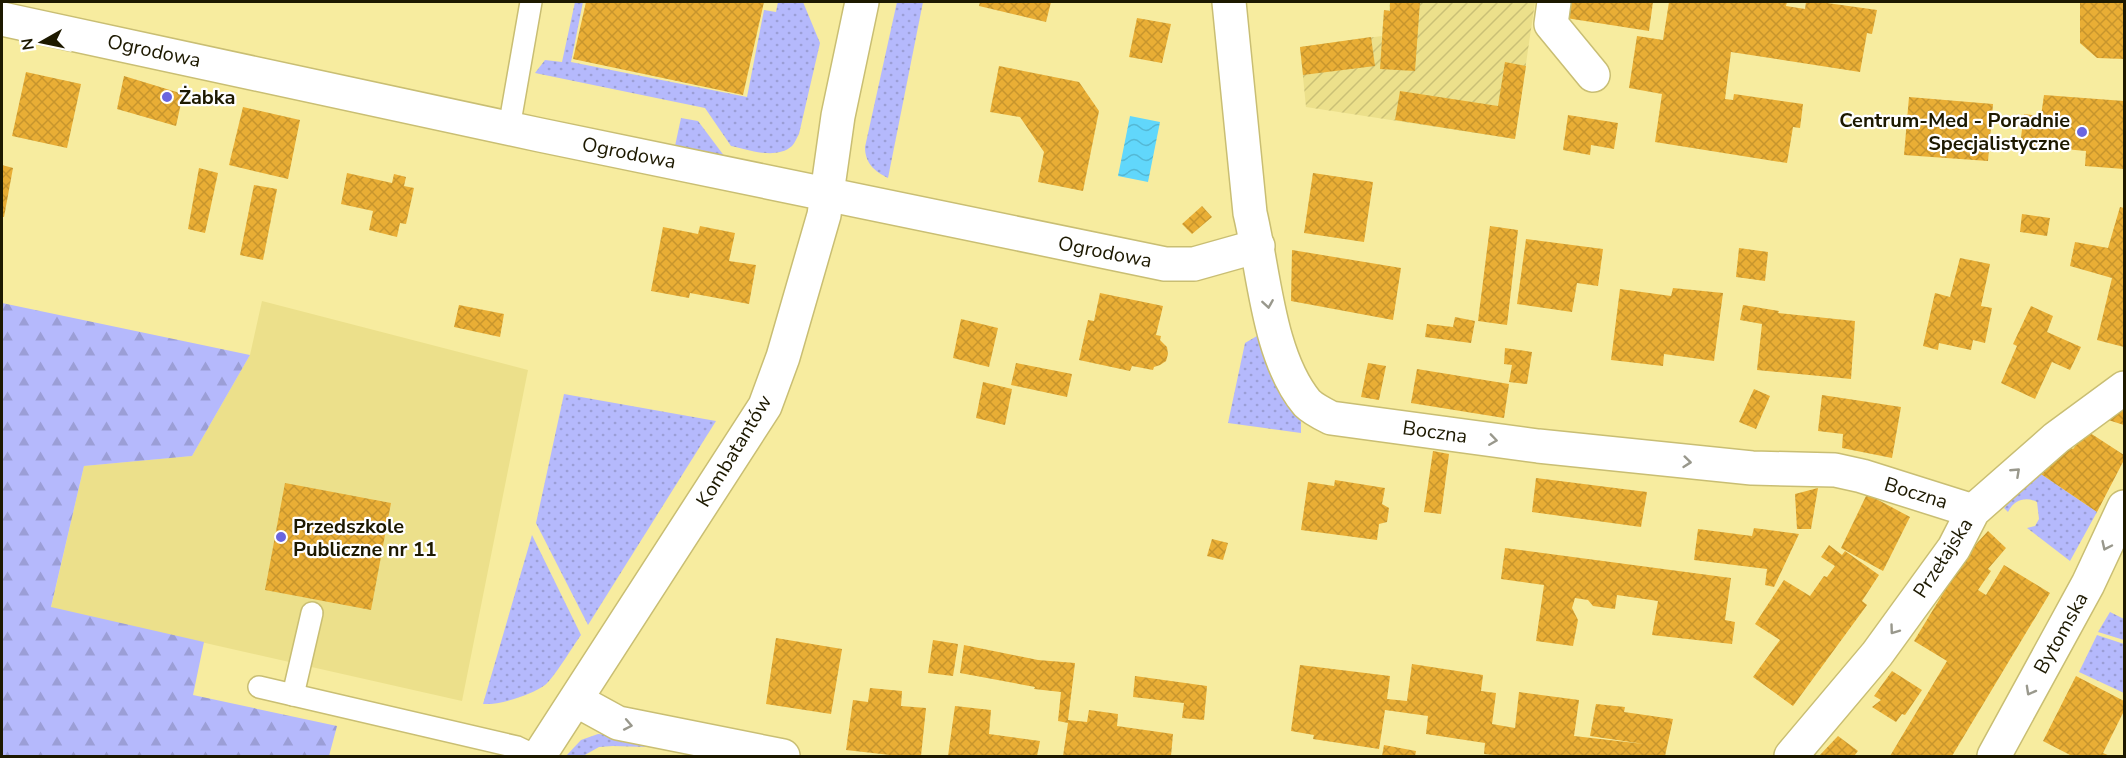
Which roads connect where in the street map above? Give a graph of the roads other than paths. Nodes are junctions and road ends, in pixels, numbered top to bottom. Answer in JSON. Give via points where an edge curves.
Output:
{"nodes":[{"id":1,"x":531,"y":2,"type":"edge"},
{"id":2,"x":861,"y":2,"type":"edge"},
{"id":3,"x":1229,"y":2,"type":"edge"},
{"id":4,"x":1554,"y":2,"type":"edge"},
{"id":5,"x":2,"y":19,"type":"edge"},
{"id":6,"x":1593,"y":75,"type":"dead end"},
{"id":7,"x":509,"y":128,"type":"junction"},
{"id":8,"x":826,"y":193,"type":"junction"},
{"id":9,"x":1258,"y":246,"type":"junction"},
{"id":10,"x":2124,"y":388,"type":"edge"},
{"id":11,"x":2124,"y":507,"type":"edge"},
{"id":12,"x":1973,"y":511,"type":"junction"},
{"id":13,"x":312,"y":613,"type":"dead end"},
{"id":14,"x":260,"y":687,"type":"dead end"},
{"id":15,"x":293,"y":695,"type":"junction"},
{"id":16,"x":576,"y":700,"type":"junction"},
{"id":17,"x":537,"y":756,"type":"edge"},
{"id":18,"x":783,"y":756,"type":"edge"},
{"id":19,"x":1791,"y":756,"type":"edge"},
{"id":20,"x":1994,"y":756,"type":"edge"}],
"edges":[{"from":1,"to":7,"type":"lane"},
{"from":2,"to":8,"type":"street","name":"Kombatantów"},
{"from":3,"to":9,"type":"street","name":"Boczna","via":[[1250,213]]},
{"from":4,"to":6,"type":"street","via":[[1551,24]]},
{"from":5,"to":7,"type":"street","name":"Ogrodowa"},
{"from":7,"to":8,"type":"street","name":"Ogrodowa"},
{"from":8,"to":9,"type":"street","name":"Ogrodowa","via":[[1165,264],[1194,264]]},
{"from":8,"to":16,"type":"street","name":"Kombatantów","via":[[808,271],[765,406]]},
{"from":9,"to":12,"type":"street","name":"Boczna","one_way":true,"via":[[1271,327],[1293,382],[1309,405],[1331,418],[1716,465],[1835,470]]},
{"from":12,"to":10,"type":"street","name":"Przełajska","one_way":true,"via":[[2056,438]]},
{"from":11,"to":20,"type":"street","name":"Bytomska","one_way":true,"via":[[2088,584]]},
{"from":12,"to":19,"type":"street","name":"Przełajska","one_way":true,"via":[[1954,548],[1876,654]]},
{"from":13,"to":15,"type":"lane"},
{"from":14,"to":15,"type":"lane"},
{"from":15,"to":17,"type":"lane","via":[[517,747]]},
{"from":16,"to":17,"type":"street","name":"Kombatantów"},
{"from":16,"to":18,"type":"street","one_way":true,"via":[[618,723]]}]}
